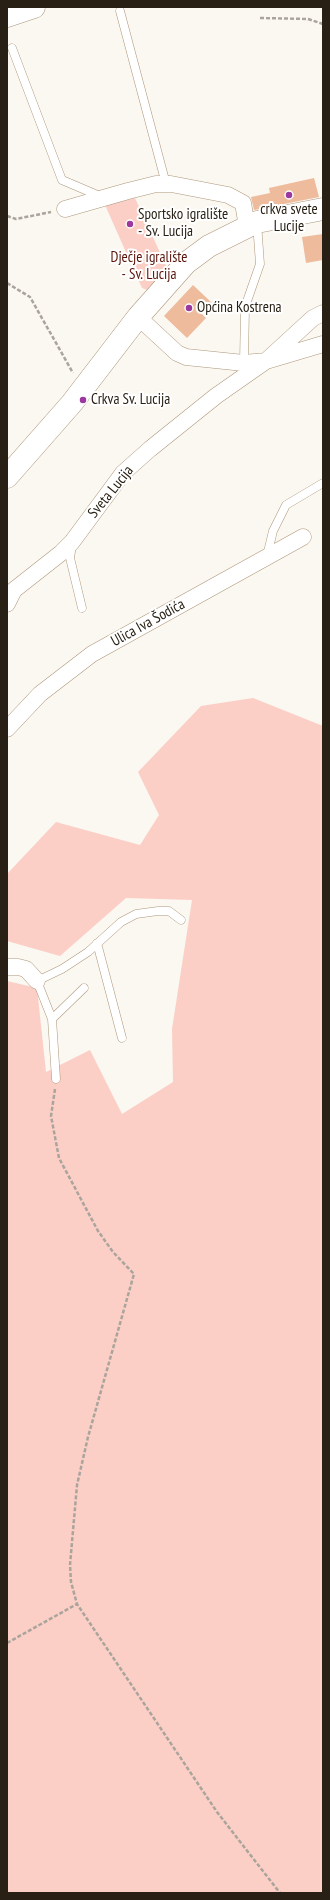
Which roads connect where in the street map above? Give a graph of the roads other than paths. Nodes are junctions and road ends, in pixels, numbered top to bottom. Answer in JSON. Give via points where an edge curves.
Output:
{"nodes":[{"id":1,"x":34,"y":7,"type":"edge"},
{"id":2,"x":120,"y":11,"type":"dead end"},
{"id":3,"x":7,"y":16,"type":"edge"},
{"id":4,"x":12,"y":48,"type":"dead end"},
{"id":5,"x":166,"y":184,"type":"junction"},
{"id":6,"x":103,"y":198,"type":"junction"},
{"id":7,"x":65,"y":209,"type":"road end"},
{"id":8,"x":323,"y":210,"type":"edge"},
{"id":9,"x":252,"y":224,"type":"junction"},
{"id":10,"x":323,"y":313,"type":"edge"},
{"id":11,"x":138,"y":317,"type":"junction"},
{"id":12,"x":323,"y":344,"type":"edge"},
{"id":13,"x":266,"y":361,"type":"junction"},
{"id":14,"x":244,"y":363,"type":"junction"},
{"id":15,"x":7,"y":477,"type":"edge"},
{"id":16,"x":323,"y":483,"type":"edge"},
{"id":17,"x":303,"y":537,"type":"dead end"},
{"id":18,"x":72,"y":542,"type":"junction"},
{"id":19,"x":267,"y":556,"type":"junction"},
{"id":20,"x":7,"y":604,"type":"edge"},
{"id":21,"x":82,"y":608,"type":"dead end"},
{"id":22,"x":7,"y":729,"type":"edge"},
{"id":23,"x":181,"y":920,"type":"dead end"},
{"id":24,"x":97,"y":943,"type":"junction"},
{"id":25,"x":7,"y":967,"type":"edge"},
{"id":26,"x":36,"y":981,"type":"junction"},
{"id":27,"x":84,"y":988,"type":"dead end"},
{"id":28,"x":52,"y":1019,"type":"junction"},
{"id":29,"x":122,"y":1038,"type":"dead end"},
{"id":30,"x":56,"y":1079,"type":"road end"}],
"edges":[{"from":1,"to":3,"type":"street"},
{"from":2,"to":5,"type":"lane"},
{"from":4,"to":6,"type":"lane","via":[[62,180]]},
{"from":5,"to":6,"type":"street","via":[[156,184]]},
{"from":5,"to":9,"type":"street","via":[[228,195],[243,203]]},
{"from":6,"to":7,"type":"street"},
{"from":8,"to":9,"type":"street"},
{"from":9,"to":11,"type":"street","via":[[209,246],[186,263]]},
{"from":9,"to":14,"type":"lane","via":[[260,264],[245,307]]},
{"from":10,"to":13,"type":"street","name":"Sveta Lucija","via":[[313,318]]},
{"from":11,"to":14,"type":"street","name":"Sveta Lucija","via":[[177,353],[186,357]]},
{"from":11,"to":15,"type":"street","via":[[72,403]]},
{"from":12,"to":13,"type":"street","name":"Sveta Lucija"},
{"from":13,"to":14,"type":"street","name":"Sveta Lucija"},
{"from":13,"to":18,"type":"street","name":"Sveta Lucija","via":[[216,396],[123,473]]},
{"from":16,"to":19,"type":"lane","via":[[286,505],[273,531]]},
{"from":17,"to":19,"type":"street","name":"Ulica Iva Šodića"},
{"from":18,"to":20,"type":"street","name":"Sveta Lucija","via":[[14,590]]},
{"from":18,"to":21,"type":"lane","via":[[70,558]]},
{"from":19,"to":22,"type":"street","name":"Ulica Iva Šodića","via":[[92,654],[40,694]]},
{"from":23,"to":24,"type":"lane","via":[[169,912],[136,914],[121,922]]},
{"from":24,"to":26,"type":"lane","via":[[62,969]]},
{"from":24,"to":29,"type":"lane"},
{"from":25,"to":26,"type":"street","via":[[18,966],[26,970]]},
{"from":26,"to":28,"type":"lane"},
{"from":27,"to":28,"type":"lane"},
{"from":28,"to":30,"type":"lane"}]}
